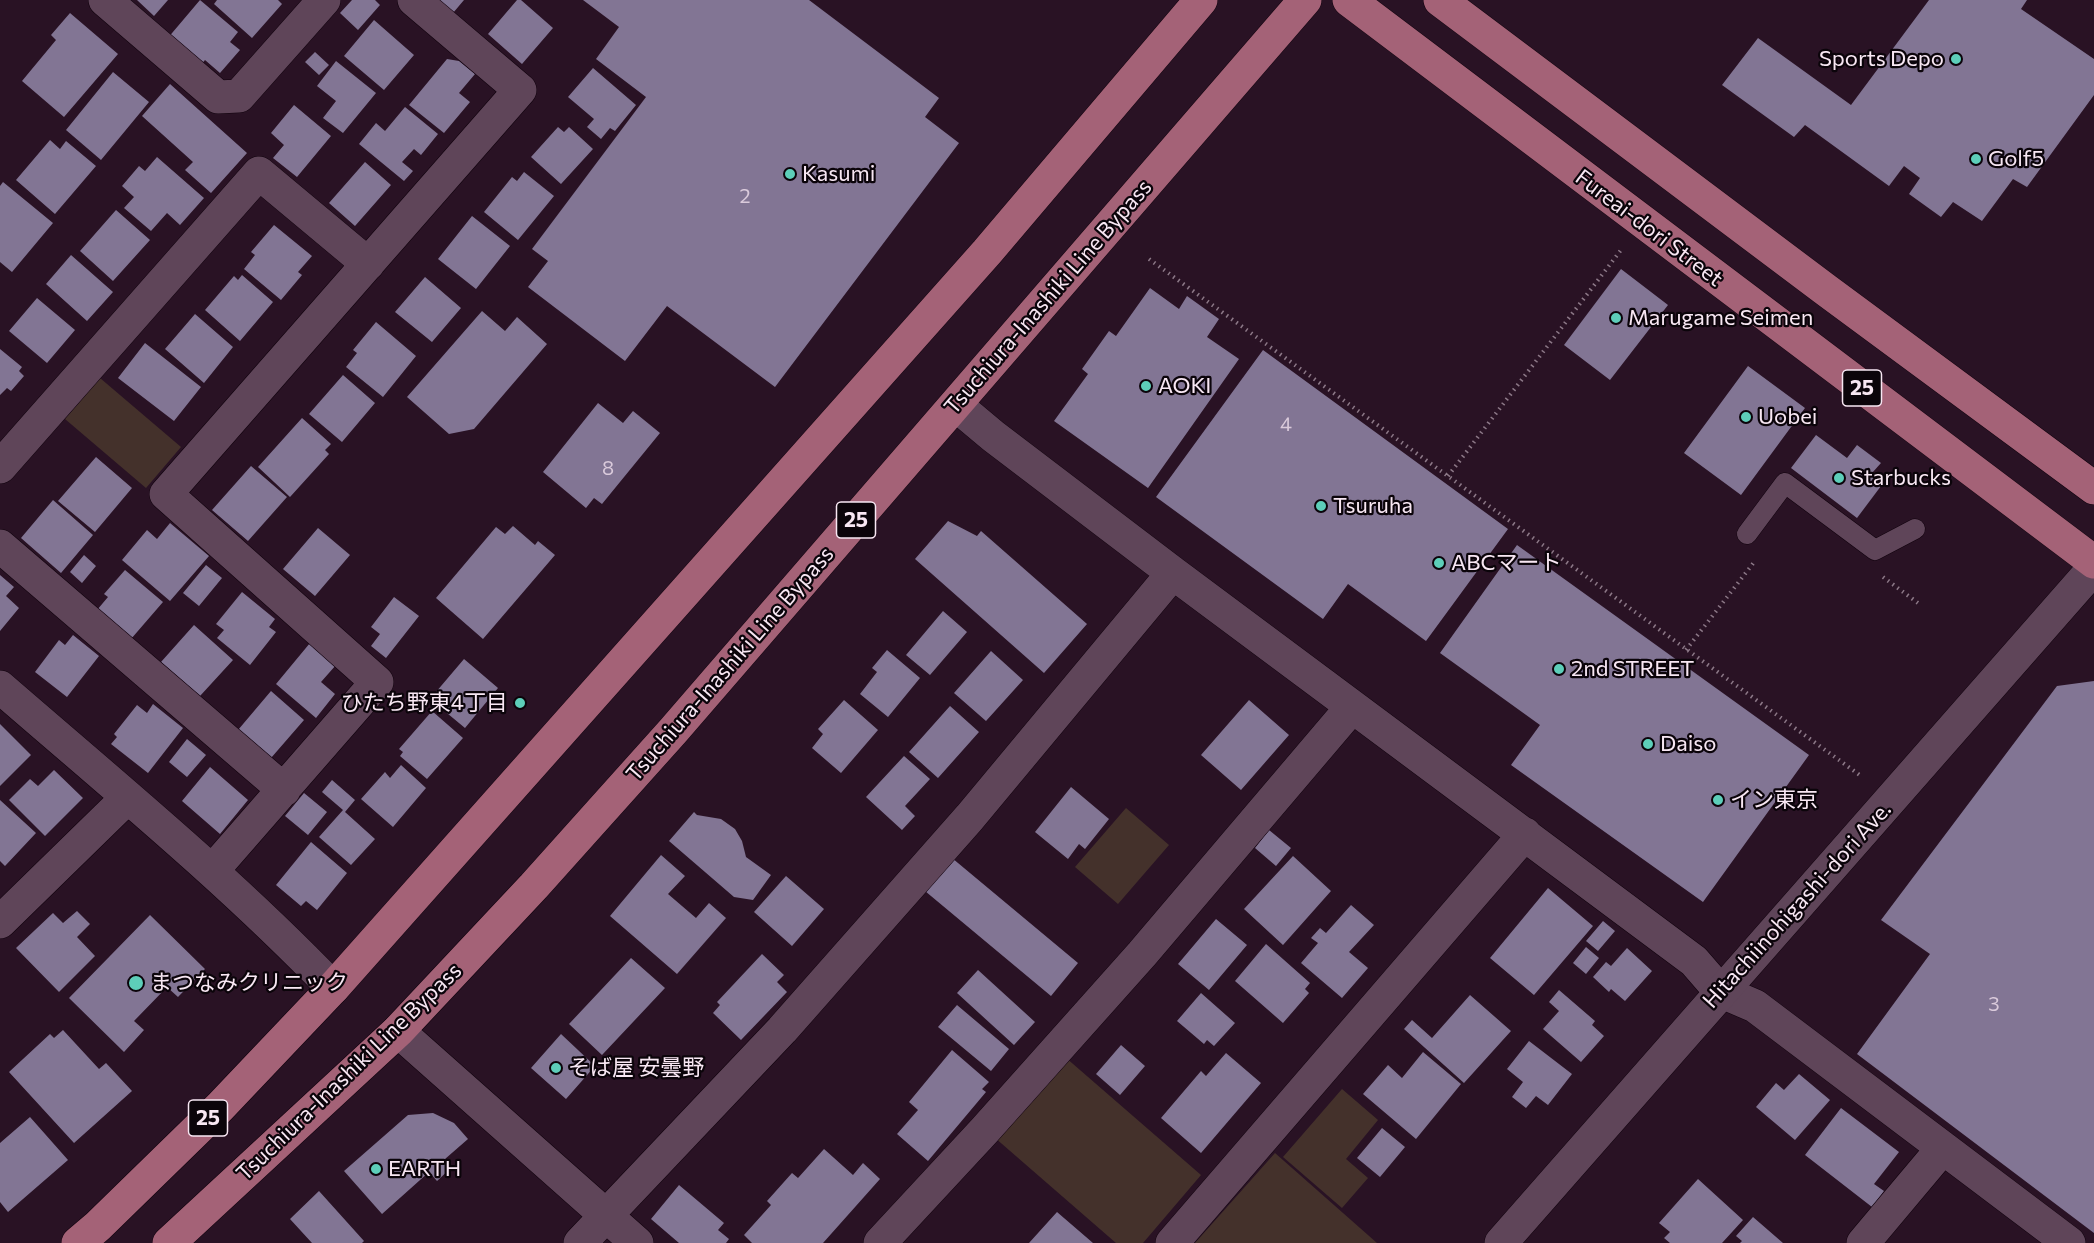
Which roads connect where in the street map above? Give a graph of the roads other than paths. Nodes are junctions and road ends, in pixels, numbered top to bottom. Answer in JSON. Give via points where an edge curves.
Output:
{"nodes":[{"id":1,"x":105,"y":0,"type":"edge"},
{"id":2,"x":324,"y":0,"type":"edge"},
{"id":3,"x":414,"y":0,"type":"edge"},
{"id":4,"x":1201,"y":0,"type":"edge"},
{"id":5,"x":1305,"y":0,"type":"edge"},
{"id":6,"x":1349,"y":0,"type":"edge"},
{"id":7,"x":1440,"y":0,"type":"edge"},
{"id":8,"x":368,"y":264,"type":"junction"},
{"id":9,"x":956,"y":405,"type":"junction"},
{"id":10,"x":0,"y":467,"type":"edge"},
{"id":11,"x":2094,"y":488,"type":"edge"},
{"id":12,"x":1915,"y":529,"type":"dead end"},
{"id":13,"x":1747,"y":534,"type":"dead end"},
{"id":14,"x":0,"y":546,"type":"edge"},
{"id":15,"x":2094,"y":562,"type":"edge"},
{"id":16,"x":2094,"y":568,"type":"edge"},
{"id":17,"x":1173,"y":573,"type":"junction"},
{"id":18,"x":0,"y":687,"type":"edge"},
{"id":19,"x":1352,"y":707,"type":"junction"},
{"id":20,"x":284,"y":790,"type":"junction"},
{"id":21,"x":127,"y":798,"type":"junction"},
{"id":22,"x":1525,"y":834,"type":"junction"},
{"id":23,"x":213,"y":870,"type":"junction"},
{"id":24,"x":0,"y":922,"type":"edge"},
{"id":25,"x":333,"y":988,"type":"junction"},
{"id":26,"x":1720,"y":991,"type":"junction"},
{"id":27,"x":398,"y":1031,"type":"junction"},
{"id":28,"x":1942,"y":1149,"type":"junction"},
{"id":29,"x":607,"y":1216,"type":"junction"},
{"id":30,"x":78,"y":1243,"type":"edge"},
{"id":31,"x":169,"y":1243,"type":"edge"},
{"id":32,"x":580,"y":1243,"type":"edge"},
{"id":33,"x":637,"y":1243,"type":"edge"},
{"id":34,"x":880,"y":1243,"type":"edge"},
{"id":35,"x":1172,"y":1243,"type":"edge"},
{"id":36,"x":1501,"y":1243,"type":"edge"},
{"id":37,"x":1863,"y":1243,"type":"edge"},
{"id":38,"x":2068,"y":1243,"type":"edge"}],
"edges":[{"from":1,"to":2,"type":"street","via":[[218,97],[239,96]]},
{"from":3,"to":8,"type":"street","via":[[520,90]]},
{"from":4,"to":25,"type":"main road","number":"25","via":[[987,252]]},
{"from":5,"to":9,"type":"main road","name":"Tsuchiura-Inashiki Line Bypass","number":"25"},
{"from":6,"to":15,"type":"main road","name":"Fureai-dori Street","number":"25"},
{"from":7,"to":11,"type":"main road","number":"25"},
{"from":8,"to":10,"type":"street","via":[[259,173]]},
{"from":8,"to":20,"type":"street","via":[[166,494],[377,682]]},
{"from":9,"to":17,"type":"street"},
{"from":9,"to":27,"type":"main road","name":"Tsuchiura-Inashiki Line Bypass","number":"25","via":[[673,731]]},
{"from":12,"to":13,"type":"lane","via":[[1875,550],[1785,483]]},
{"from":14,"to":20,"type":"street"},
{"from":16,"to":26,"type":"street","name":"Hitachiinohigashi-dori Ave."},
{"from":17,"to":19,"type":"street"},
{"from":17,"to":29,"type":"street","via":[[962,826],[782,1030]]},
{"from":18,"to":21,"type":"street"},
{"from":19,"to":22,"type":"street"},
{"from":19,"to":34,"type":"street","via":[[1142,954]]},
{"from":20,"to":23,"type":"street"},
{"from":21,"to":23,"type":"street"},
{"from":21,"to":24,"type":"street"},
{"from":22,"to":26,"type":"street","via":[[1694,961]]},
{"from":22,"to":35,"type":"street"},
{"from":23,"to":25,"type":"street"},
{"from":25,"to":30,"type":"main road","number":"25","via":[[220,1107]]},
{"from":26,"to":28,"type":"street","via":[[1755,1006]]},
{"from":26,"to":36,"type":"street","name":"Hitachiinohigashi-dori Ave."},
{"from":27,"to":29,"type":"street"},
{"from":27,"to":31,"type":"main road","name":"Tsuchiura-Inashiki Line Bypass","number":"25"},
{"from":28,"to":37,"type":"street"},
{"from":28,"to":38,"type":"street"},
{"from":29,"to":32,"type":"street"},
{"from":29,"to":33,"type":"street"}]}
